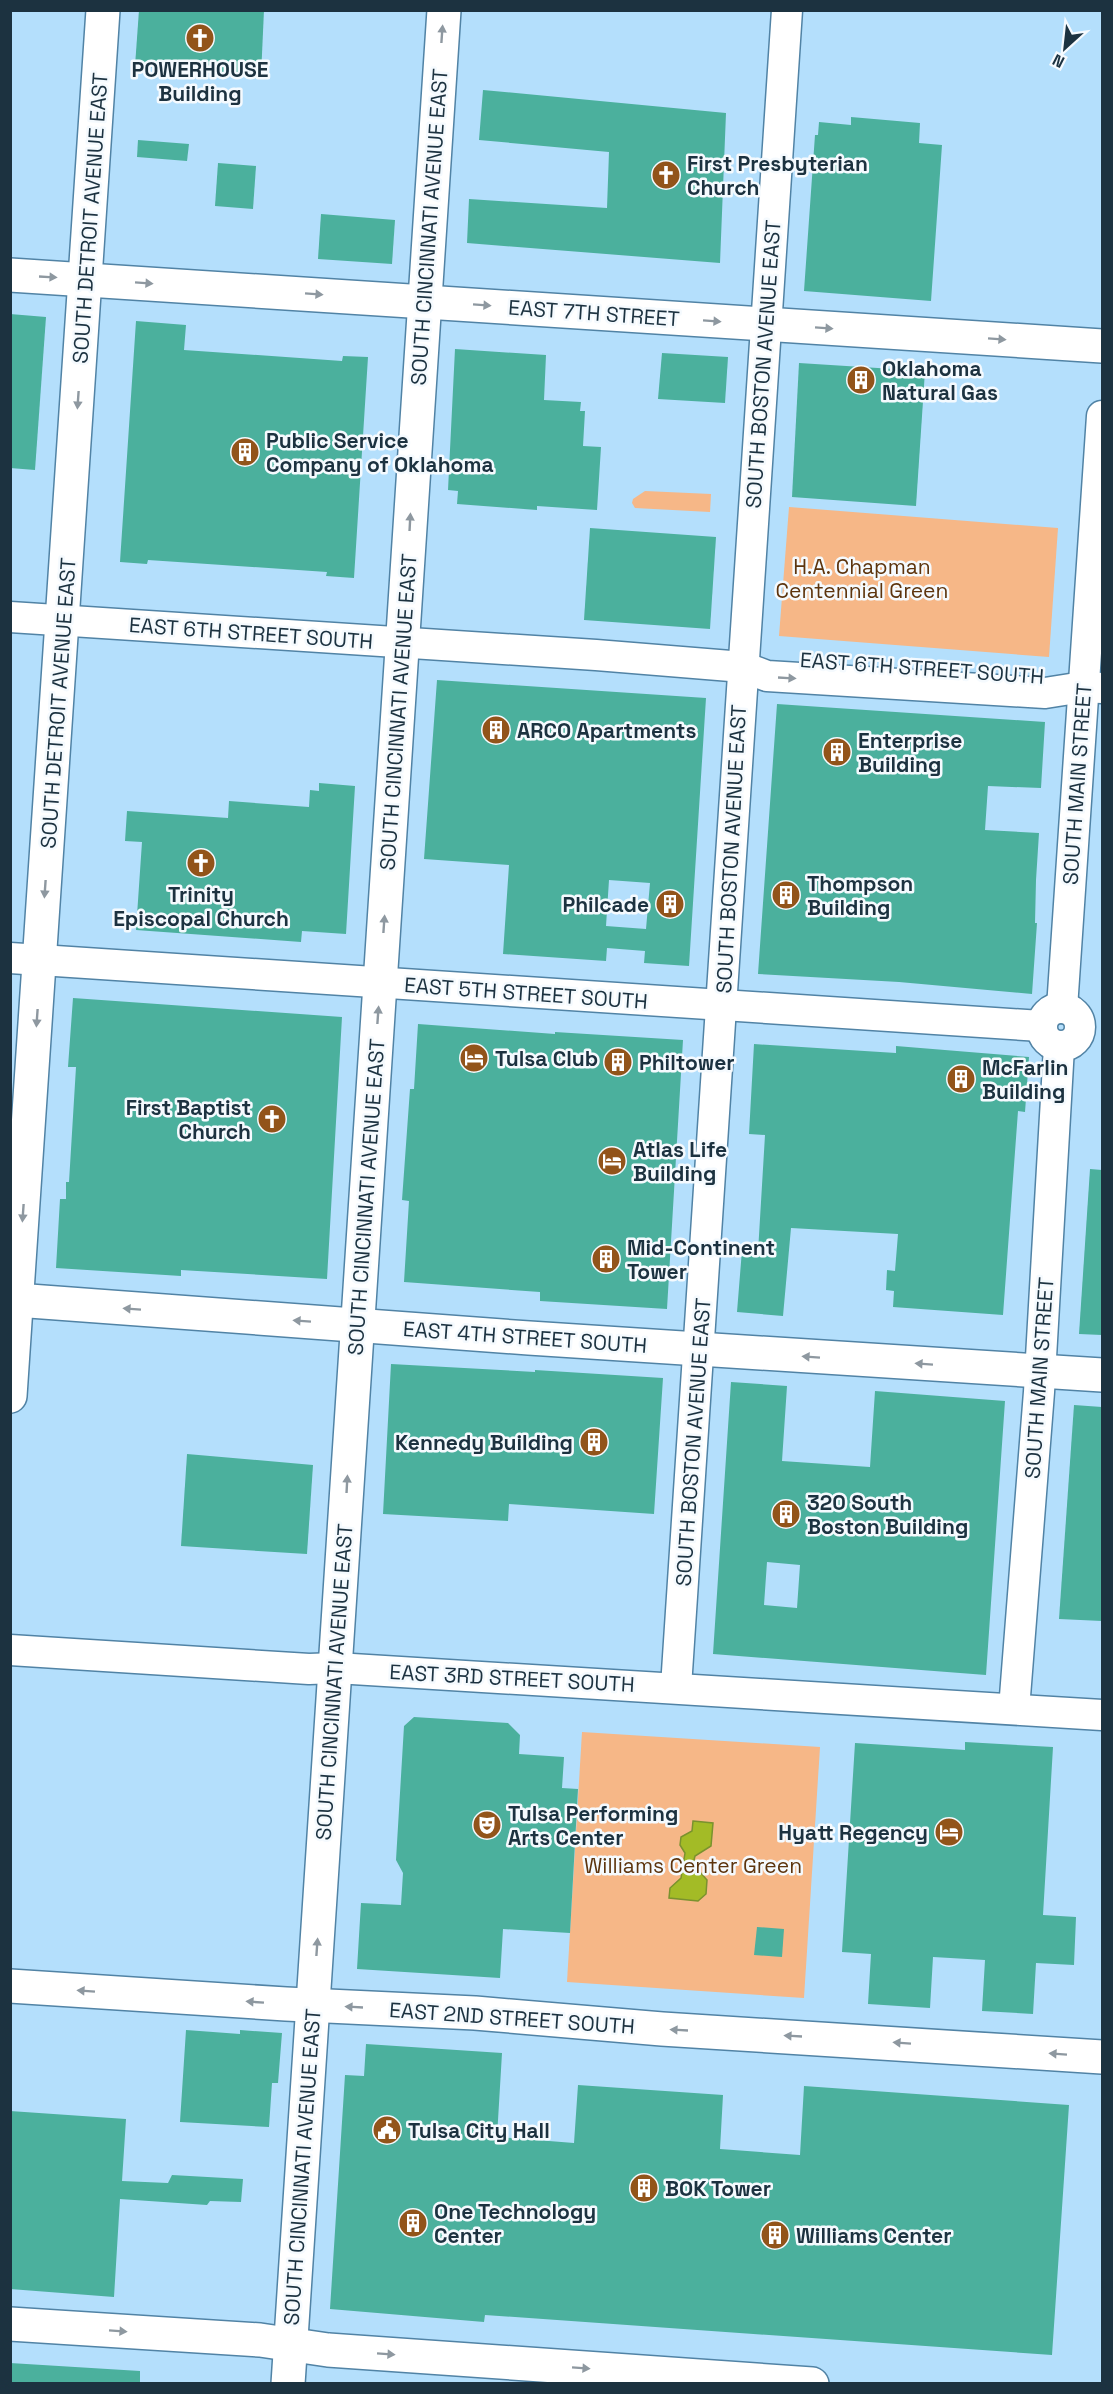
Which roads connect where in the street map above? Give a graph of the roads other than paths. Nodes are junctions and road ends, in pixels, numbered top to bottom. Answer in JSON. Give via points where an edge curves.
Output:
{"nodes":[{"id":1,"x":103,"y":10,"type":"edge"},
{"id":2,"x":444,"y":10,"type":"edge"},
{"id":3,"x":787,"y":10,"type":"edge"},
{"id":4,"x":10,"y":275,"type":"edge"},
{"id":5,"x":86,"y":279,"type":"junction"},
{"id":6,"x":424,"y":302,"type":"junction"},
{"id":7,"x":765,"y":324,"type":"junction"},
{"id":8,"x":1102,"y":346,"type":"edge"},
{"id":9,"x":1102,"y":417,"type":"edge"},
{"id":10,"x":10,"y":617,"type":"edge"},
{"id":11,"x":63,"y":621,"type":"junction"},
{"id":12,"x":403,"y":643,"type":"junction"},
{"id":13,"x":742,"y":667,"type":"junction"},
{"id":14,"x":1093,"y":688,"type":"edge"},
{"id":15,"x":26,"y":959,"type":"edge"},
{"id":16,"x":381,"y":983,"type":"junction"},
{"id":17,"x":722,"y":1006,"type":"junction"},
{"id":18,"x":1069,"y":1028,"type":"edge"},
{"id":19,"x":13,"y":1300,"type":"edge"},
{"id":20,"x":357,"y":1325,"type":"junction"},
{"id":21,"x":699,"y":1349,"type":"junction"},
{"id":22,"x":1040,"y":1372,"type":"junction"},
{"id":23,"x":1102,"y":1376,"type":"edge"},
{"id":24,"x":10,"y":1396,"type":"edge"},
{"id":25,"x":10,"y":1650,"type":"edge"},
{"id":26,"x":336,"y":1668,"type":"junction"},
{"id":27,"x":676,"y":1687,"type":"junction"},
{"id":28,"x":1014,"y":1709,"type":"junction"},
{"id":29,"x":1102,"y":1715,"type":"edge"},
{"id":30,"x":10,"y":1986,"type":"edge"},
{"id":31,"x":313,"y":2005,"type":"junction"},
{"id":32,"x":1102,"y":2057,"type":"edge"},
{"id":33,"x":10,"y":2324,"type":"edge"},
{"id":34,"x":290,"y":2344,"type":"junction"},
{"id":35,"x":288,"y":2384,"type":"edge"},
{"id":36,"x":812,"y":2384,"type":"edge"}],
"edges":[{"from":1,"to":5,"type":"main road","name":"SOUTH DETROIT AVENUE EAST"},
{"from":6,"to":2,"type":"main road","name":"SOUTH CINCINNATI AVENUE EAST","one_way":true},
{"from":3,"to":7,"type":"street","name":"SOUTH BOSTON AVENUE EAST"},
{"from":4,"to":5,"type":"main road","name":"EAST 7TH STREET","one_way":true},
{"from":5,"to":6,"type":"main road","name":"EAST 7TH STREET","one_way":true},
{"from":5,"to":11,"type":"main road","name":"SOUTH DETROIT AVENUE EAST","one_way":true},
{"from":6,"to":7,"type":"main road","name":"EAST 7TH STREET","one_way":true},
{"from":12,"to":6,"type":"main road","name":"SOUTH CINCINNATI AVENUE EAST","one_way":true},
{"from":7,"to":8,"type":"main road","name":"EAST 7TH STREET","one_way":true},
{"from":7,"to":13,"type":"street","name":"SOUTH BOSTON AVENUE EAST"},
{"from":9,"to":14,"type":"street","name":"SOUTH MAIN STREET"},
{"from":10,"to":11,"type":"street","name":"EAST 6TH STREET SOUTH"},
{"from":11,"to":12,"type":"street","name":"EAST 6TH STREET SOUTH"},
{"from":11,"to":15,"type":"main road","name":"SOUTH DETROIT AVENUE EAST","one_way":true},
{"from":12,"to":13,"type":"street","name":"EAST 6TH STREET SOUTH"},
{"from":16,"to":12,"type":"main road","name":"SOUTH CINCINNATI AVENUE EAST","one_way":true},
{"from":13,"to":14,"type":"street","name":"EAST 6TH STREET SOUTH","via":[[776,657],[1046,675]]},
{"from":13,"to":17,"type":"street","name":"SOUTH BOSTON AVENUE EAST"},
{"from":14,"to":18,"type":"street","name":"SOUTH MAIN STREET"},
{"from":15,"to":16,"type":"street","name":"EAST 5TH STREET SOUTH"},
{"from":15,"to":19,"type":"main road","name":"SOUTH DETROIT AVENUE EAST","one_way":true},
{"from":16,"to":17,"type":"street","name":"EAST 5TH STREET SOUTH"},
{"from":20,"to":16,"type":"main road","name":"SOUTH CINCINNATI AVENUE EAST","one_way":true},
{"from":17,"to":18,"type":"street","name":"EAST 5TH STREET SOUTH"},
{"from":17,"to":21,"type":"street","name":"SOUTH BOSTON AVENUE EAST"},
{"from":18,"to":22,"type":"street","name":"SOUTH MAIN STREET"},
{"from":20,"to":19,"type":"main road","name":"EAST 4TH STREET SOUTH","one_way":true},
{"from":19,"to":24,"type":"main road","name":"SOUTH DETROIT AVENUE EAST"},
{"from":20,"to":21,"type":"main road","name":"EAST 4TH STREET SOUTH"},
{"from":26,"to":20,"type":"main road","name":"SOUTH CINCINNATI AVENUE EAST","one_way":true},
{"from":22,"to":21,"type":"main road","name":"EAST 4TH STREET SOUTH","one_way":true},
{"from":21,"to":27,"type":"street","name":"SOUTH BOSTON AVENUE EAST"},
{"from":22,"to":23,"type":"main road","name":"EAST 4TH STREET SOUTH"},
{"from":22,"to":28,"type":"street","name":"SOUTH MAIN STREET"},
{"from":25,"to":26,"type":"street","name":"EAST 3RD STREET SOUTH"},
{"from":26,"to":27,"type":"street","name":"EAST 3RD STREET SOUTH"},
{"from":31,"to":26,"type":"main road","name":"SOUTH CINCINNATI AVENUE EAST","one_way":true},
{"from":27,"to":28,"type":"street","name":"EAST 3RD STREET SOUTH"},
{"from":28,"to":29,"type":"street","name":"EAST 3RD STREET SOUTH"},
{"from":31,"to":30,"type":"main road","name":"EAST 2ND STREET SOUTH","one_way":true},
{"from":32,"to":31,"type":"main road","name":"EAST 2ND STREET SOUTH","one_way":true},
{"from":31,"to":34,"type":"main road","name":"SOUTH CINCINNATI AVENUE EAST"},
{"from":33,"to":34,"type":"main road","one_way":true},
{"from":34,"to":35,"type":"main road","name":"SOUTH CINCINNATI AVENUE EAST"},
{"from":34,"to":36,"type":"main road","one_way":true,"via":[[339,2351]]}]}
